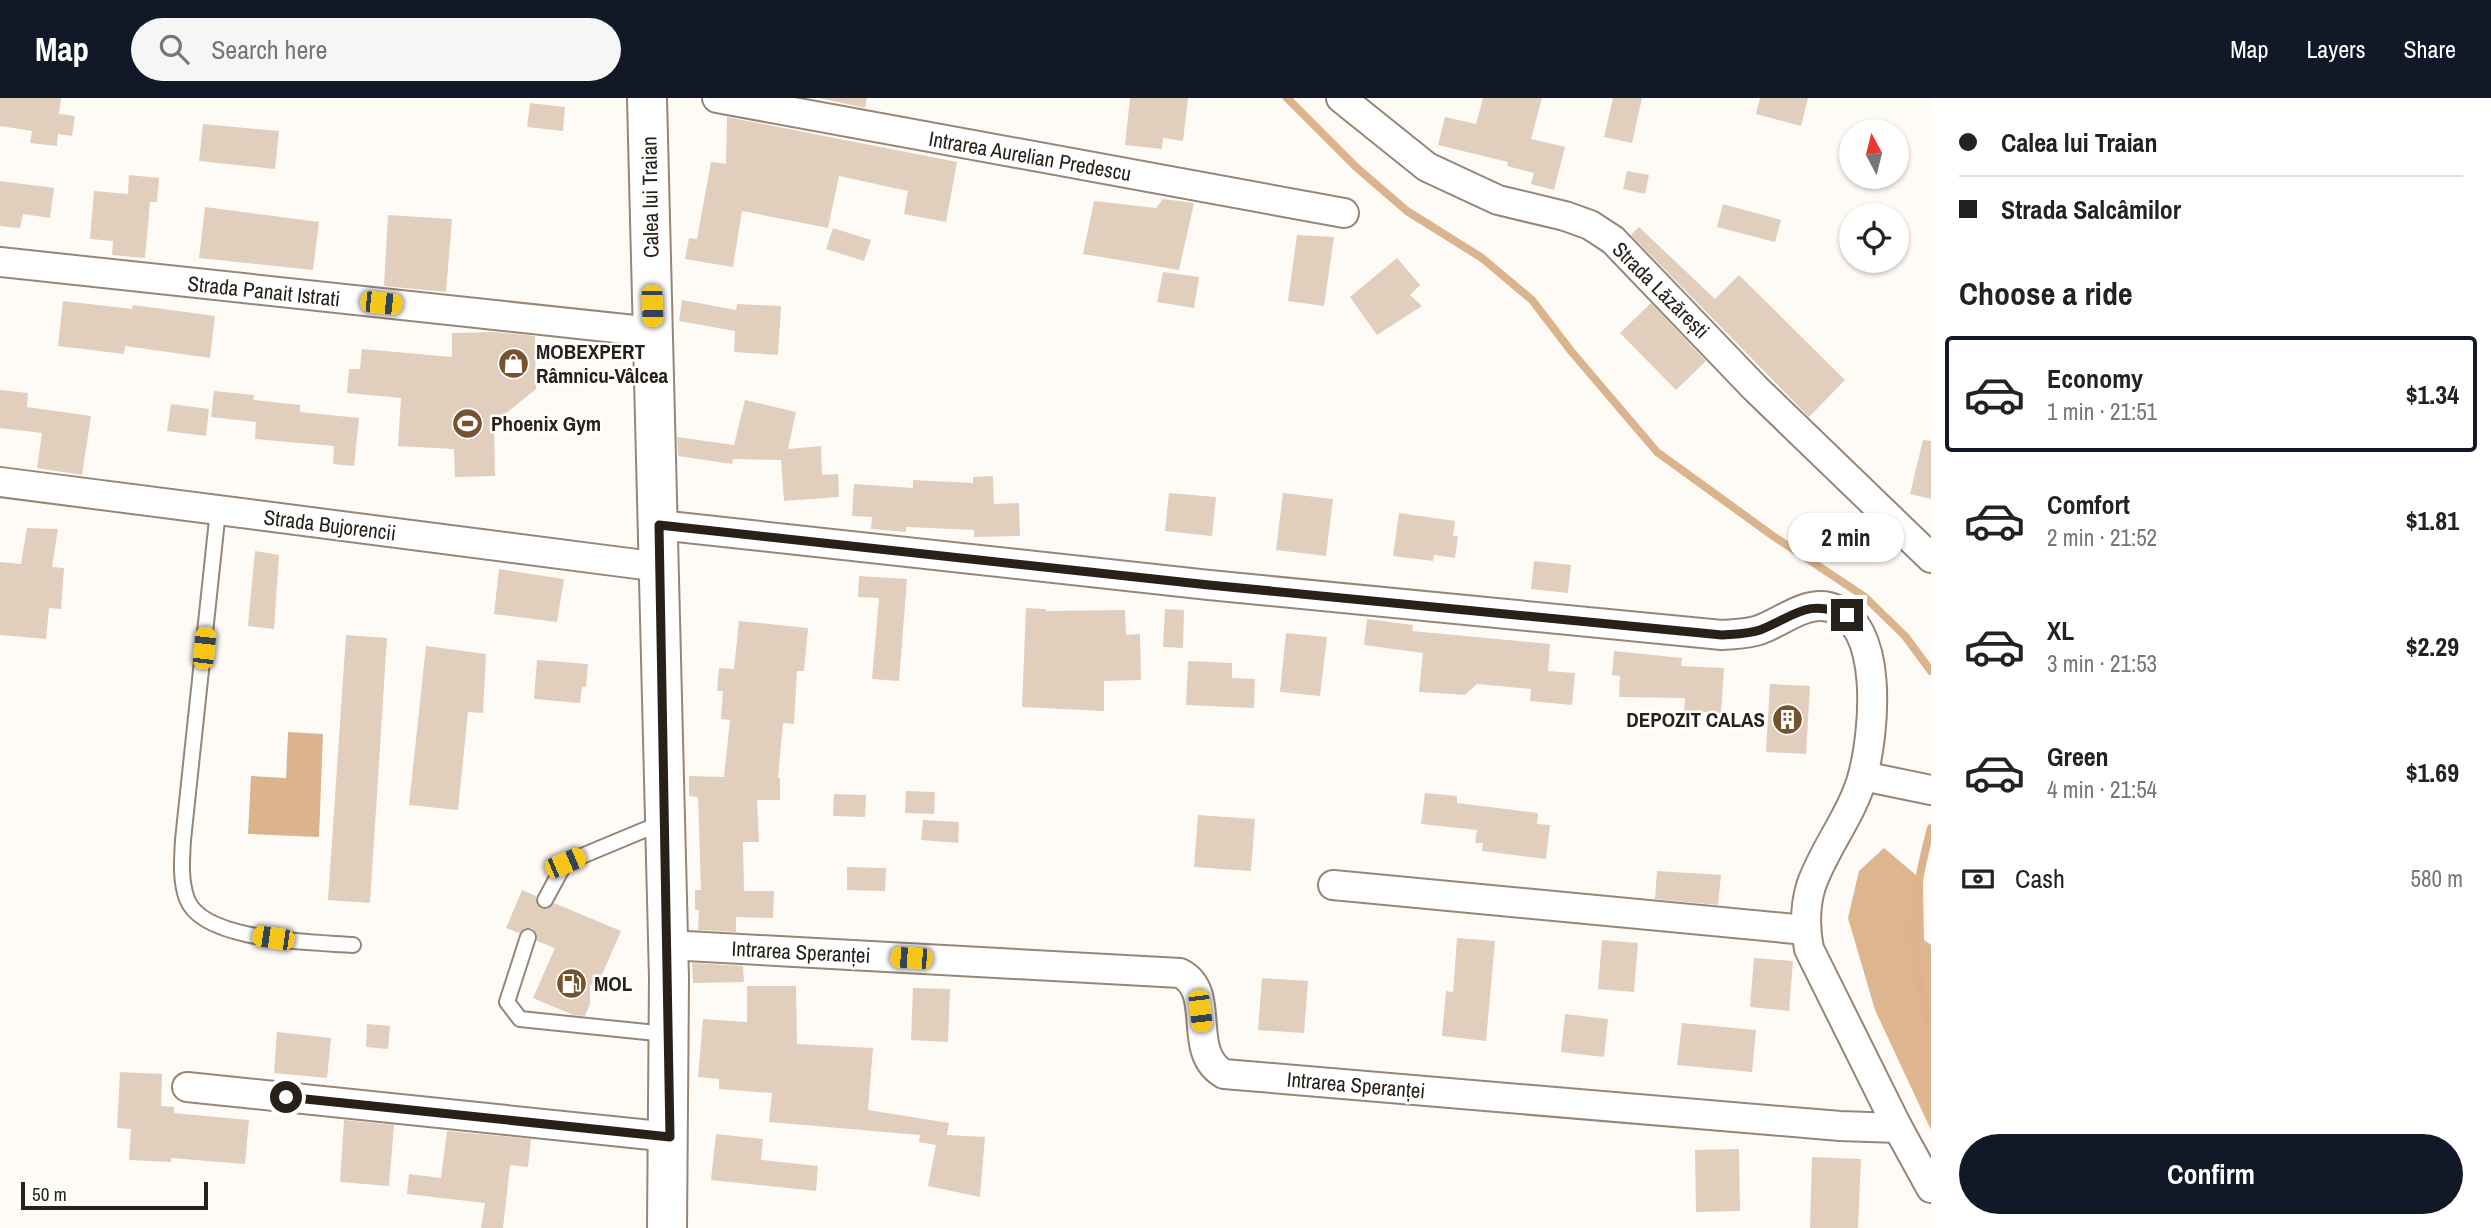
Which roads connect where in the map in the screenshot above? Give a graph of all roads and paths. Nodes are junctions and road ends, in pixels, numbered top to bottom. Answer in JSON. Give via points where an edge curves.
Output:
{"nodes":[{"id":1,"x":647,"y":98,"type":"edge"},
{"id":2,"x":716,"y":98,"type":"edge"},
{"id":3,"x":1341,"y":98,"type":"edge"},
{"id":4,"x":1344,"y":213,"type":"dead end"},
{"id":5,"x":0,"y":262,"type":"edge"},
{"id":6,"x":653,"y":332,"type":"junction"},
{"id":7,"x":0,"y":482,"type":"edge"},
{"id":8,"x":218,"y":510,"type":"junction"},
{"id":9,"x":659,"y":525,"type":"junction"},
{"id":10,"x":1931,"y":558,"type":"edge"},
{"id":11,"x":660,"y":567,"type":"junction"},
{"id":12,"x":1863,"y":776,"type":"junction"},
{"id":13,"x":1931,"y":790,"type":"edge"},
{"id":14,"x":666,"y":821,"type":"junction"},
{"id":15,"x":1333,"y":885,"type":"dead end"},
{"id":16,"x":545,"y":900,"type":"dead end"},
{"id":17,"x":1806,"y":930,"type":"junction"},
{"id":18,"x":528,"y":937,"type":"dead end"},
{"id":19,"x":668,"y":944,"type":"junction"},
{"id":20,"x":353,"y":945,"type":"dead end"},
{"id":21,"x":670,"y":1035,"type":"junction"},
{"id":22,"x":187,"y":1087,"type":"dead end"},
{"id":23,"x":1898,"y":1128,"type":"junction"},
{"id":24,"x":670,"y":1137,"type":"junction"},
{"id":25,"x":1931,"y":1188,"type":"edge"},
{"id":26,"x":667,"y":1228,"type":"edge"}],
"edges":[{"from":1,"to":6,"type":"highway","name":"Calea lui Traian"},
{"from":2,"to":4,"type":"street","name":"Intrarea Aurelian Predescu"},
{"from":3,"to":10,"type":"street","name":"Strada Lăzărești","via":[[1427,167],[1498,200],[1590,225],[1612,240]]},
{"from":5,"to":6,"type":"street","name":"Strada Panait Istrati"},
{"from":6,"to":9,"type":"highway","name":"Calea lui Traian"},
{"from":7,"to":8,"type":"street","name":"Strada Bujorencii"},
{"from":8,"to":11,"type":"street","name":"Strada Bujorencii"},
{"from":8,"to":20,"type":"lane","via":[[181,873],[188,902],[203,917],[242,932]]},
{"from":9,"to":11,"type":"highway","name":"Calea lui Traian"},
{"from":9,"to":12,"type":"street","via":[[1722,635],[1758,631],[1799,611],[1827,606],[1847,615],[1868,653],[1873,688]]},
{"from":11,"to":14,"type":"highway","name":"Calea lui Traian"},
{"from":12,"to":13,"type":"street"},
{"from":12,"to":17,"type":"street","via":[[1811,887]]},
{"from":14,"to":16,"type":"lane","via":[[565,863]]},
{"from":14,"to":19,"type":"highway","name":"Calea lui Traian"},
{"from":15,"to":17,"type":"street"},
{"from":17,"to":23,"type":"street","via":[[1809,949]]},
{"from":18,"to":21,"type":"lane","via":[[507,1002],[520,1019]]},
{"from":19,"to":21,"type":"highway","name":"Calea lui Traian"},
{"from":19,"to":23,"type":"street","name":"Intrarea Speranței","via":[[1180,973],[1197,989],[1205,1053],[1212,1067],[1224,1074]]},
{"from":21,"to":24,"type":"highway","name":"Calea lui Traian"},
{"from":22,"to":24,"type":"street"},
{"from":23,"to":25,"type":"street"},
{"from":24,"to":26,"type":"highway","name":"Calea lui Traian"}]}
